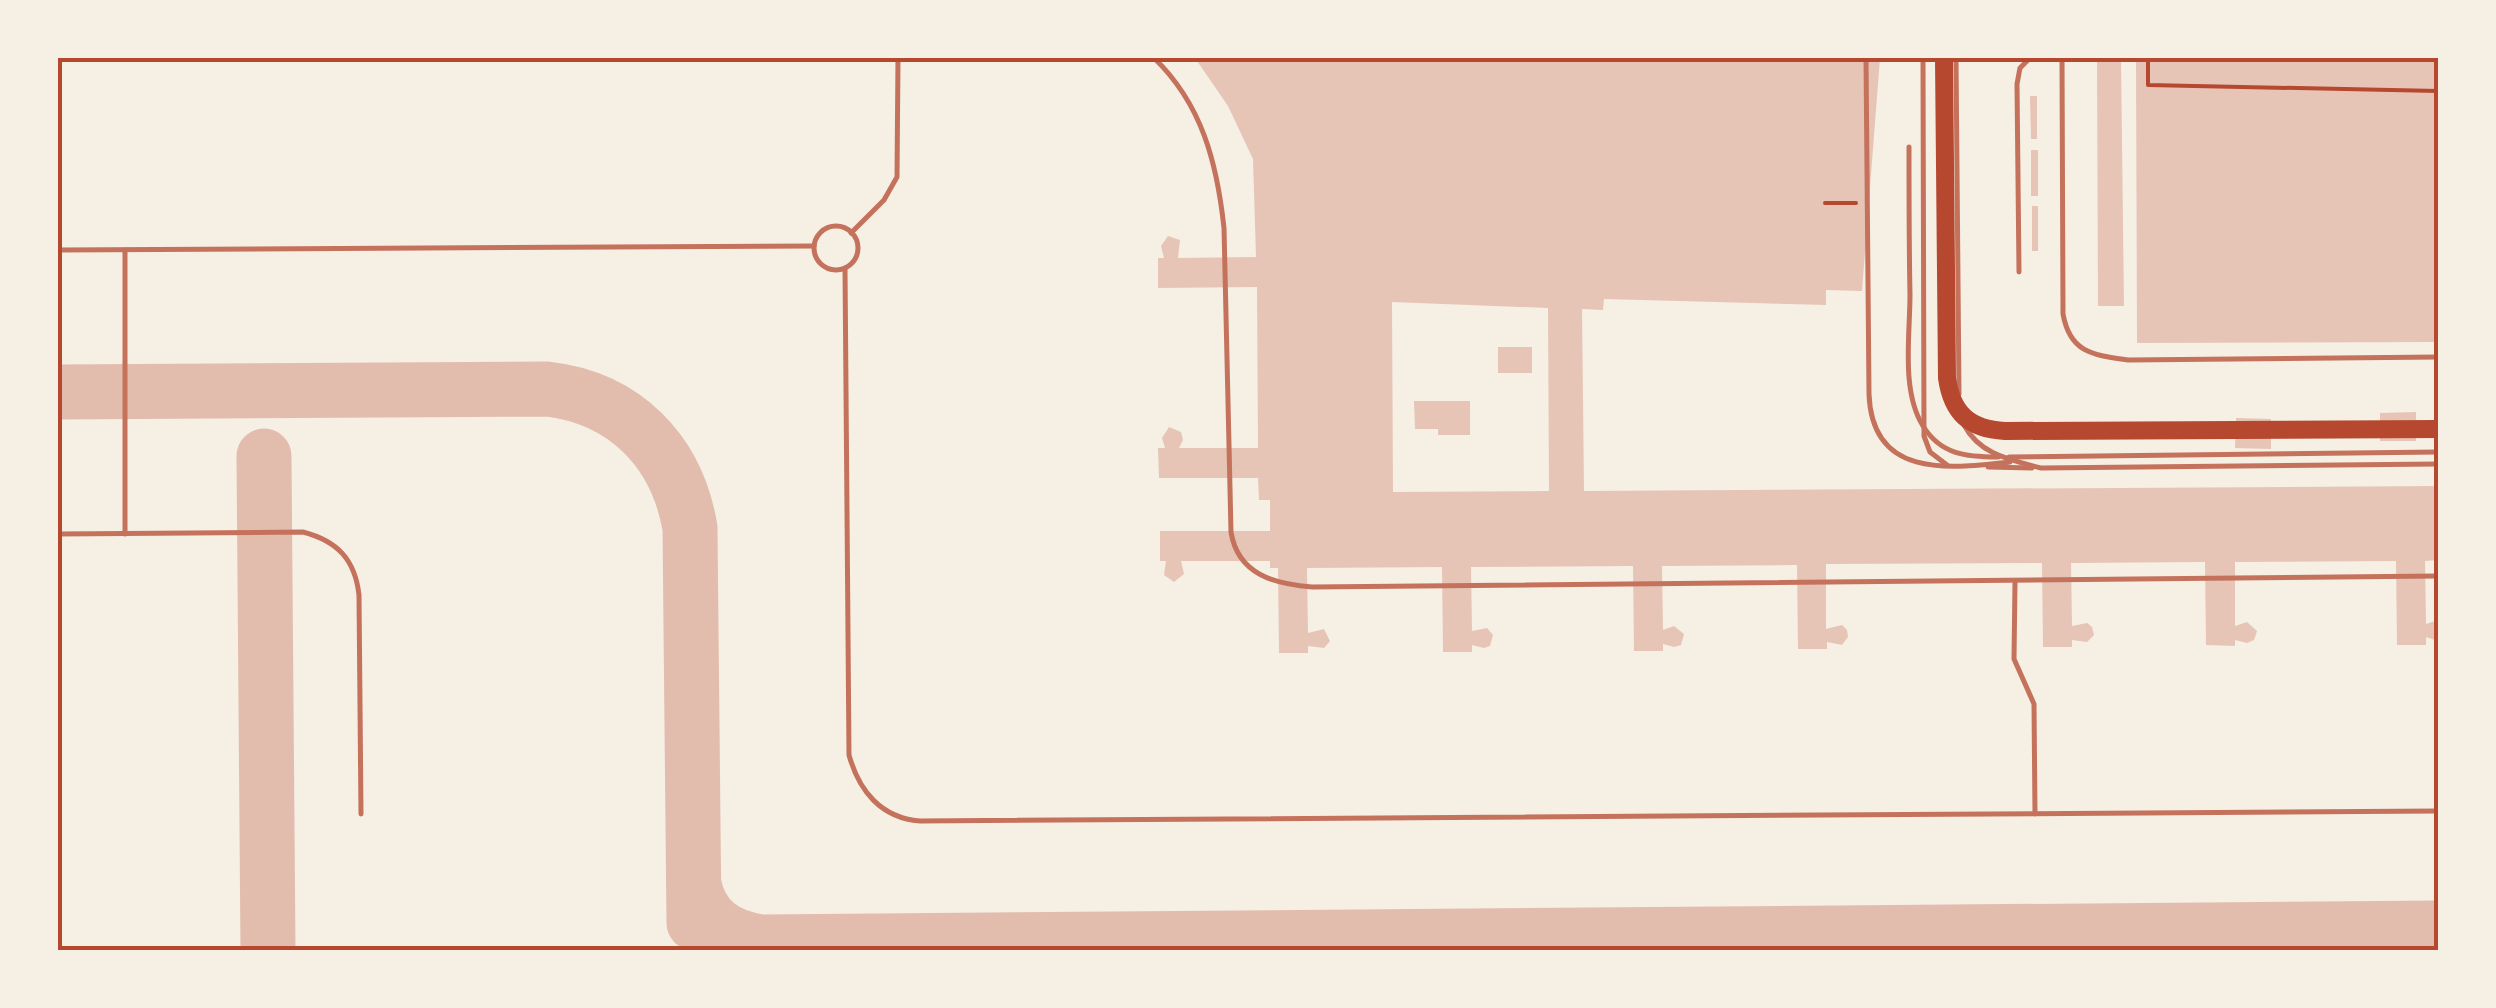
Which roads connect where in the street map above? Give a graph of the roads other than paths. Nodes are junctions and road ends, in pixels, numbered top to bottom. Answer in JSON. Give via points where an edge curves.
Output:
{"nodes":[{"id":1,"x":898,"y":58,"type":"edge"},
{"id":2,"x":1154,"y":58,"type":"edge"},
{"id":3,"x":1922,"y":58,"type":"edge"},
{"id":4,"x":1944,"y":58,"type":"edge"},
{"id":5,"x":1956,"y":58,"type":"edge"},
{"id":6,"x":2030,"y":58,"type":"edge"},
{"id":7,"x":2062,"y":58,"type":"edge"},
{"id":8,"x":1866,"y":59,"type":"edge"},
{"id":9,"x":1908,"y":147,"type":"dead end"},
{"id":10,"x":852,"y":233,"type":"junction"},
{"id":11,"x":814,"y":246,"type":"junction"},
{"id":12,"x":58,"y":250,"type":"edge"},
{"id":13,"x":125,"y":250,"type":"junction"},
{"id":14,"x":845,"y":268,"type":"junction"},
{"id":15,"x":2019,"y":272,"type":"dead end"},
{"id":16,"x":2438,"y":357,"type":"edge"},
{"id":17,"x":2438,"y":430,"type":"edge"},
{"id":18,"x":2438,"y":452,"type":"edge"},
{"id":19,"x":2058,"y":458,"type":"junction"},
{"id":20,"x":2438,"y":464,"type":"edge"},
{"id":21,"x":2041,"y":468,"type":"junction"},
{"id":22,"x":58,"y":534,"type":"edge"},
{"id":23,"x":125,"y":534,"type":"junction"},
{"id":24,"x":2438,"y":576,"type":"edge"},
{"id":25,"x":2014,"y":580,"type":"junction"},
{"id":26,"x":2438,"y":811,"type":"edge"},
{"id":27,"x":361,"y":814,"type":"dead end"},
{"id":28,"x":2035,"y":814,"type":"junction"}],
"edges":[{"from":1,"to":10,"type":"lane","via":[[898,177]]},
{"from":2,"to":25,"type":"lane","via":[[1192,106],[1218,178],[1230,532],[1240,558],[1262,578],[1312,588]]},
{"from":3,"to":21,"type":"lane","via":[[1926,444],[1950,466]]},
{"from":4,"to":17,"type":"main road","via":[[1946,378],[1952,404],[1968,422],[2005,431]]},
{"from":5,"to":21,"type":"lane","via":[[1959,408],[1984,448]]},
{"from":6,"to":15,"type":"lane","via":[[2018,84]]},
{"from":7,"to":16,"type":"lane","via":[[2063,314],[2070,340],[2093,354],[2128,360]]},
{"from":8,"to":19,"type":"lane","via":[[1874,430],[1886,445],[1939,467]]},
{"from":9,"to":19,"type":"lane","via":[[1910,378],[1921,424],[1951,452]]},
{"from":10,"to":11,"type":"lane","via":[[826,228]]},
{"from":10,"to":14,"type":"lane","via":[[857,252]]},
{"from":11,"to":13,"type":"lane"},
{"from":11,"to":14,"type":"lane","via":[[822,265]]},
{"from":12,"to":13,"type":"lane"},
{"from":13,"to":23,"type":"lane"},
{"from":14,"to":28,"type":"lane","via":[[850,755],[866,794],[898,817]]},
{"from":18,"to":19,"type":"lane"},
{"from":20,"to":21,"type":"lane"},
{"from":22,"to":23,"type":"lane"},
{"from":23,"to":27,"type":"lane","via":[[303,532],[324,538],[350,559],[359,594]]},
{"from":24,"to":25,"type":"lane"},
{"from":25,"to":28,"type":"lane","via":[[2014,659],[2034,704]]},
{"from":26,"to":28,"type":"lane"}]}
